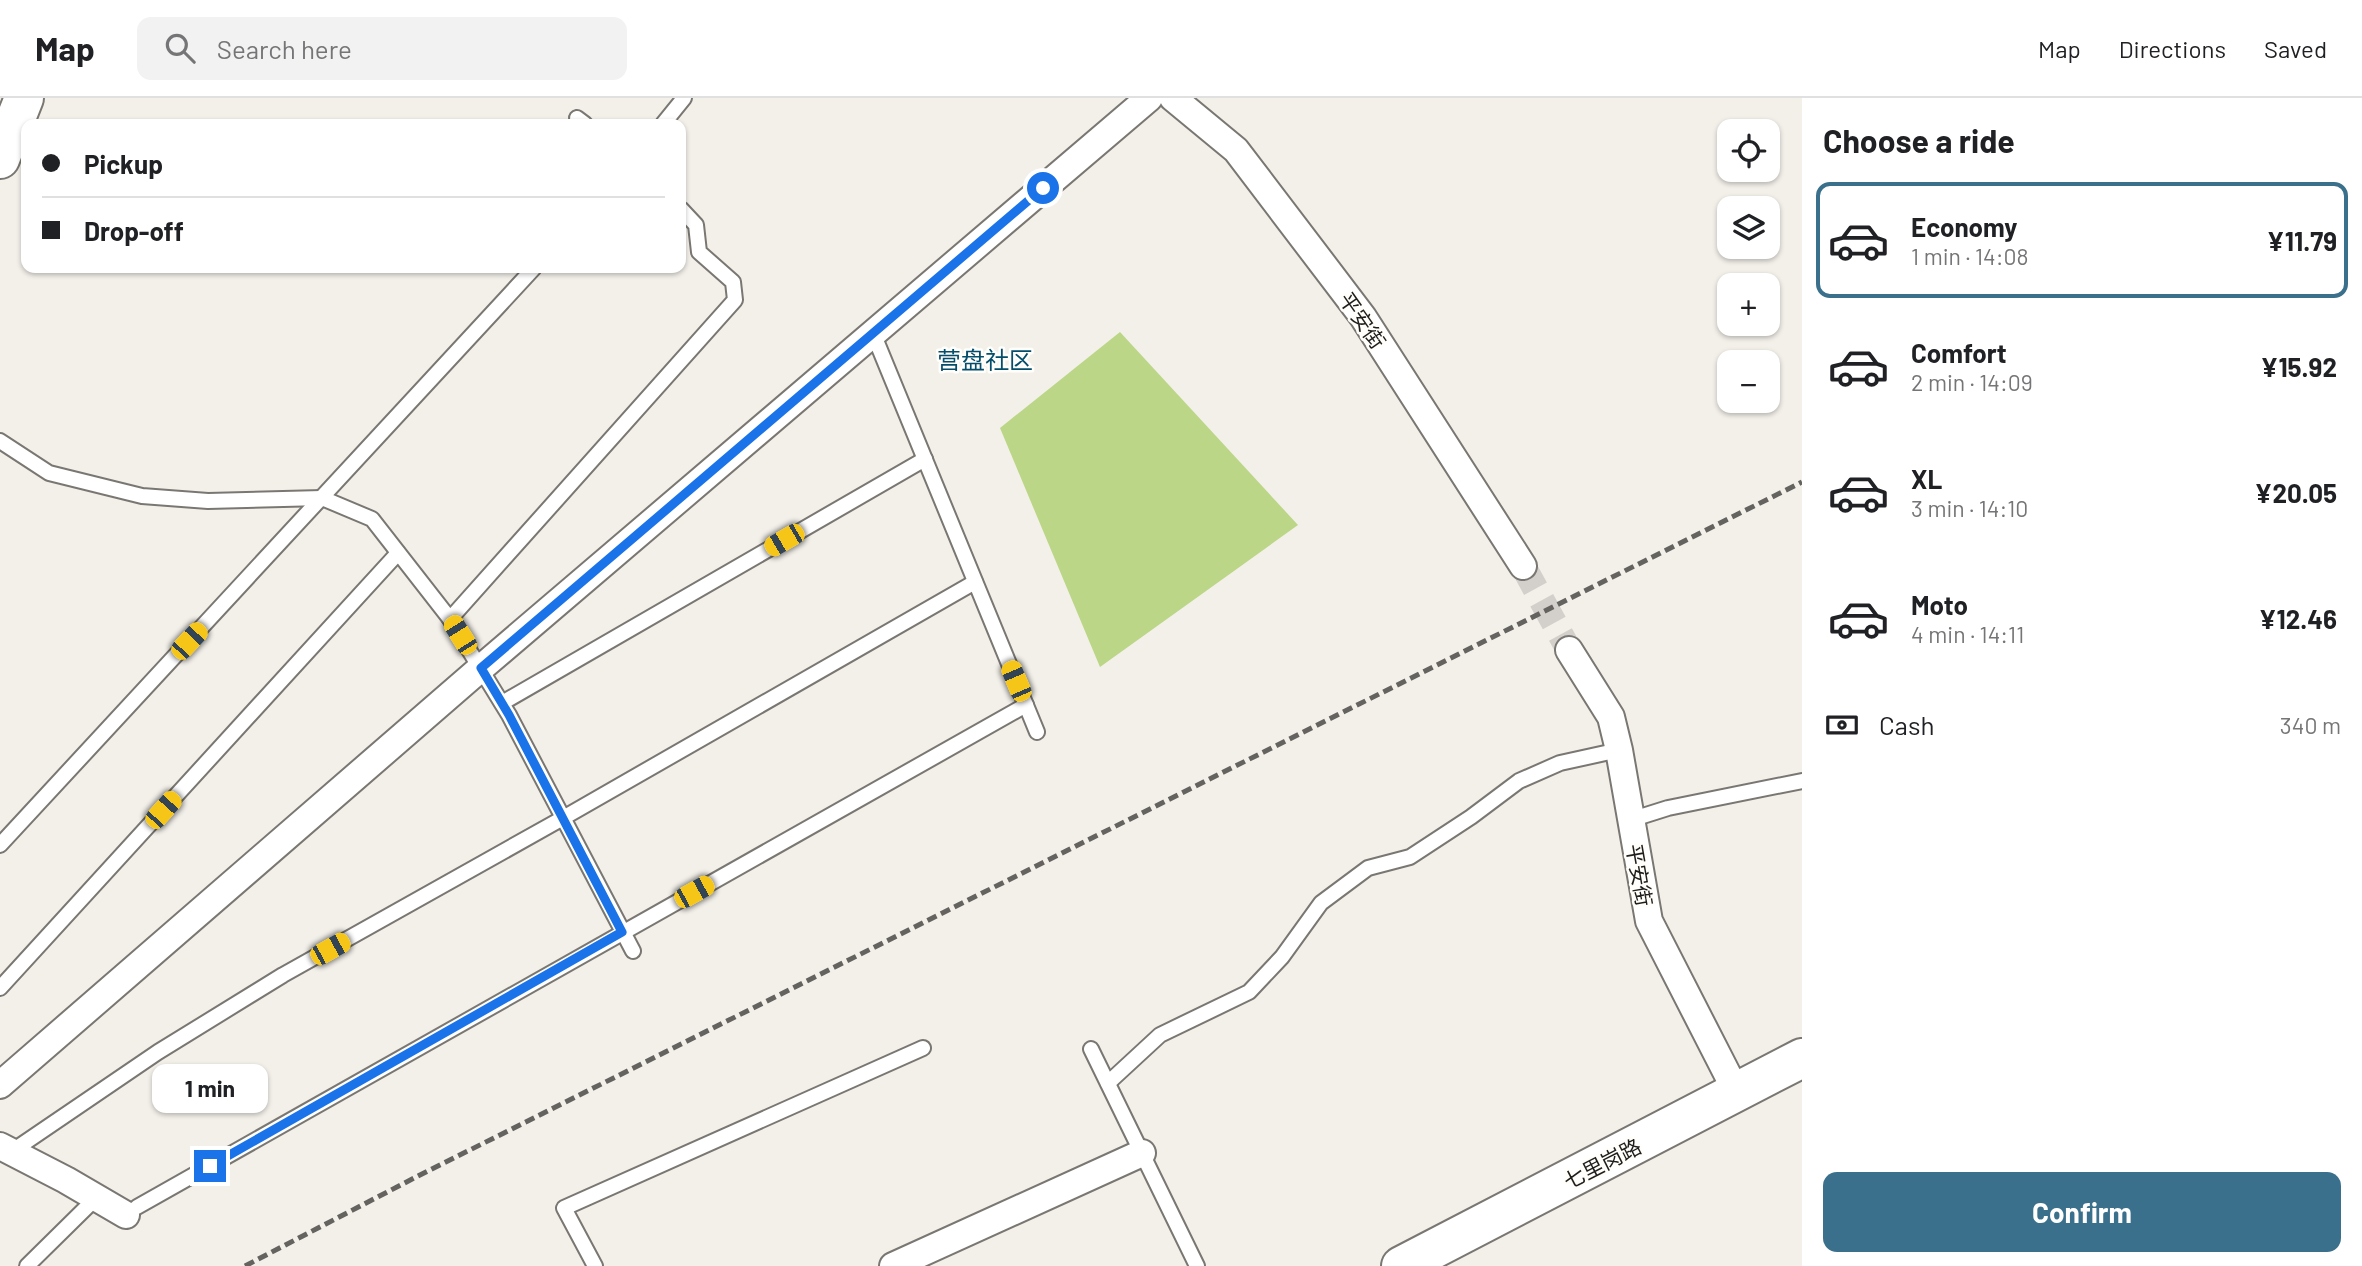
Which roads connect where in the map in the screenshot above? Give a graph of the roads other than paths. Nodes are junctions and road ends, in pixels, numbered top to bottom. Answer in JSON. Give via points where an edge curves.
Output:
{"nodes":[{"id":1,"x":24,"y":98,"type":"edge"},
{"id":2,"x":684,"y":98,"type":"edge"},
{"id":3,"x":1149,"y":98,"type":"edge"},
{"id":4,"x":1172,"y":98,"type":"edge"},
{"id":5,"x":667,"y":119,"type":"edge"},
{"id":6,"x":0,"y":159,"type":"edge"},
{"id":7,"x":686,"y":214,"type":"edge"},
{"id":8,"x":529,"y":273,"type":"edge"},
{"id":9,"x":873,"y":333,"type":"junction"},
{"id":10,"x":0,"y":441,"type":"edge"},
{"id":11,"x":925,"y":459,"type":"junction"},
{"id":12,"x":322,"y":498,"type":"junction"},
{"id":13,"x":398,"y":552,"type":"junction"},
{"id":14,"x":1523,"y":566,"type":"tunnel mouth"},
{"id":15,"x":975,"y":582,"type":"junction"},
{"id":16,"x":450,"y":619,"type":"junction"},
{"id":17,"x":1569,"y":650,"type":"tunnel mouth"},
{"id":18,"x":481,"y":668,"type":"junction"},
{"id":19,"x":502,"y":703,"type":"junction"},
{"id":20,"x":1026,"y":705,"type":"junction"},
{"id":21,"x":1037,"y":732,"type":"dead end"},
{"id":22,"x":1619,"y":750,"type":"junction"},
{"id":23,"x":1802,"y":781,"type":"edge"},
{"id":24,"x":563,"y":818,"type":"junction"},
{"id":25,"x":1630,"y":820,"type":"junction"},
{"id":26,"x":0,"y":845,"type":"edge"},
{"id":27,"x":622,"y":932,"type":"junction"},
{"id":28,"x":633,"y":951,"type":"dead end"},
{"id":29,"x":0,"y":988,"type":"edge"},
{"id":30,"x":923,"y":1048,"type":"dead end"},
{"id":31,"x":1091,"y":1049,"type":"dead end"},
{"id":32,"x":1802,"y":1058,"type":"edge"},
{"id":33,"x":1108,"y":1083,"type":"junction"},
{"id":34,"x":0,"y":1085,"type":"edge"},
{"id":35,"x":1737,"y":1093,"type":"junction"},
{"id":36,"x":6,"y":1149,"type":"edge"},
{"id":37,"x":1142,"y":1153,"type":"junction"},
{"id":38,"x":96,"y":1198,"type":"junction"},
{"id":39,"x":132,"y":1211,"type":"joint"},
{"id":40,"x":27,"y":1266,"type":"edge"},
{"id":41,"x":595,"y":1266,"type":"edge"},
{"id":42,"x":893,"y":1266,"type":"edge"},
{"id":43,"x":1197,"y":1266,"type":"edge"},
{"id":44,"x":1401,"y":1266,"type":"edge"}],
"edges":[{"from":1,"to":6,"type":"street"},
{"from":2,"to":5,"type":"lane"},
{"from":3,"to":9,"type":"street"},
{"from":4,"to":14,"type":"street","name":"平安街","via":[[1236,150],[1363,317]]},
{"from":7,"to":16,"type":"lane","via":[[696,225],[699,252],[733,282],[734,300]]},
{"from":8,"to":12,"type":"lane"},
{"from":9,"to":11,"type":"lane"},
{"from":9,"to":18,"type":"street"},
{"from":10,"to":12,"type":"lane","via":[[49,473],[142,496]]},
{"from":11,"to":15,"type":"lane"},
{"from":11,"to":19,"type":"lane"},
{"from":12,"to":13,"type":"lane","via":[[372,519]]},
{"from":12,"to":26,"type":"lane"},
{"from":13,"to":16,"type":"lane"},
{"from":13,"to":29,"type":"lane"},
{"from":15,"to":20,"type":"lane"},
{"from":15,"to":24,"type":"lane"},
{"from":16,"to":18,"type":"lane"},
{"from":17,"to":22,"type":"street","name":"平安街","via":[[1611,717]]},
{"from":18,"to":19,"type":"lane"},
{"from":18,"to":34,"type":"street"},
{"from":19,"to":24,"type":"lane"},
{"from":20,"to":21,"type":"lane"},
{"from":20,"to":27,"type":"lane"},
{"from":22,"to":25,"type":"street","name":"平安街"},
{"from":22,"to":33,"type":"lane","via":[[1560,763],[1519,781],[1410,857],[1368,868],[1321,902],[1282,957],[1249,992],[1160,1035]]},
{"from":23,"to":25,"type":"lane"},
{"from":24,"to":27,"type":"lane"},
{"from":24,"to":36,"type":"lane","via":[[283,975]]},
{"from":25,"to":35,"type":"street","name":"平安街","via":[[1648,920]]},
{"from":27,"to":28,"type":"lane"},
{"from":27,"to":39,"type":"lane"},
{"from":30,"to":41,"type":"lane","via":[[564,1208]]},
{"from":31,"to":33,"type":"lane"},
{"from":32,"to":35,"type":"street","name":"七里岗路"},
{"from":33,"to":37,"type":"lane"},
{"from":35,"to":44,"type":"street","name":"七里岗路"},
{"from":36,"to":38,"type":"street"},
{"from":37,"to":42,"type":"street"},
{"from":37,"to":43,"type":"lane"},
{"from":38,"to":39,"type":"street"},
{"from":38,"to":40,"type":"lane"}]}
